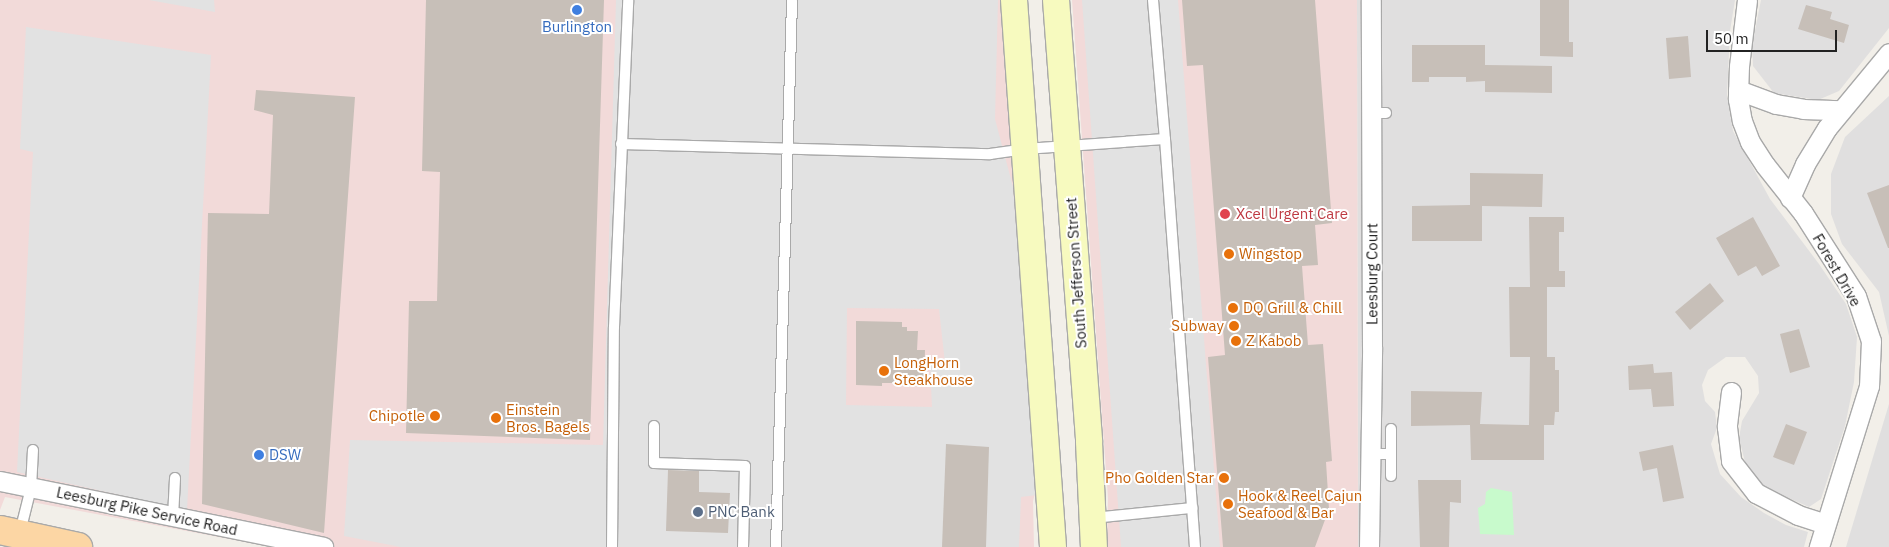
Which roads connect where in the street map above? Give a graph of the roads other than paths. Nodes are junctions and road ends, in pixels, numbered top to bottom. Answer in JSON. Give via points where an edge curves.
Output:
{"nodes":[{"id":1,"x":628,"y":0,"type":"edge"},
{"id":2,"x":792,"y":0,"type":"edge"},
{"id":3,"x":1014,"y":0,"type":"edge"},
{"id":4,"x":1056,"y":0,"type":"edge"},
{"id":5,"x":1153,"y":0,"type":"edge"},
{"id":6,"x":1371,"y":0,"type":"edge"},
{"id":7,"x":1747,"y":0,"type":"edge"},
{"id":8,"x":1889,"y":53,"type":"edge"},
{"id":9,"x":1738,"y":90,"type":"junction"},
{"id":10,"x":1840,"y":110,"type":"junction"},
{"id":11,"x":1165,"y":139,"type":"junction"},
{"id":12,"x":621,"y":144,"type":"junction"},
{"id":13,"x":1067,"y":146,"type":"junction"},
{"id":14,"x":788,"y":148,"type":"junction"},
{"id":15,"x":1025,"y":148,"type":"junction"},
{"id":16,"x":1790,"y":198,"type":"junction"},
{"id":17,"x":1731,"y":392,"type":"dead end"},
{"id":18,"x":654,"y":426,"type":"dead end"},
{"id":19,"x":1391,"y":429,"type":"dead end"},
{"id":20,"x":33,"y":450,"type":"dead end"},
{"id":21,"x":1370,"y":454,"type":"junction"},
{"id":22,"x":1391,"y":454,"type":"junction"},
{"id":23,"x":1391,"y":476,"type":"dead end"},
{"id":24,"x":175,"y":478,"type":"dead end"},
{"id":25,"x":0,"y":481,"type":"edge"},
{"id":26,"x":31,"y":488,"type":"junction"},
{"id":27,"x":1192,"y":508,"type":"junction"},
{"id":28,"x":173,"y":517,"type":"junction"},
{"id":29,"x":1093,"y":518,"type":"junction"},
{"id":30,"x":1825,"y":524,"type":"junction"},
{"id":31,"x":12,"y":537,"type":"edge"},
{"id":32,"x":78,"y":547,"type":"edge"},
{"id":33,"x":323,"y":547,"type":"edge"},
{"id":34,"x":612,"y":547,"type":"edge"},
{"id":35,"x":744,"y":547,"type":"edge"},
{"id":36,"x":776,"y":547,"type":"edge"},
{"id":37,"x":1053,"y":547,"type":"edge"},
{"id":38,"x":1094,"y":547,"type":"edge"},
{"id":39,"x":1195,"y":547,"type":"edge"},
{"id":40,"x":1369,"y":547,"type":"edge"},
{"id":41,"x":1819,"y":547,"type":"edge"}],
"edges":[{"from":1,"to":12,"type":"lane"},
{"from":2,"to":14,"type":"lane"},
{"from":3,"to":15,"type":"street"},
{"from":4,"to":13,"type":"street","name":"South Jefferson Street"},
{"from":5,"to":11,"type":"lane"},
{"from":6,"to":21,"type":"street","name":"Leesburg Court","via":[[1379,113],[1378,347]]},
{"from":7,"to":9,"type":"street","name":"Forest Drive"},
{"from":8,"to":10,"type":"street"},
{"from":9,"to":10,"type":"street","via":[[1776,104]]},
{"from":9,"to":16,"type":"street","name":"Forest Drive","via":[[1742,121],[1750,142]]},
{"from":10,"to":16,"type":"street","via":[[1822,135]]},
{"from":11,"to":13,"type":"lane"},
{"from":11,"to":27,"type":"lane"},
{"from":12,"to":14,"type":"lane"},
{"from":12,"to":34,"type":"lane","via":[[614,327]]},
{"from":13,"to":15,"type":"lane"},
{"from":13,"to":29,"type":"street","name":"South Jefferson Street"},
{"from":14,"to":15,"type":"lane","via":[[990,154]]},
{"from":14,"to":36,"type":"lane"},
{"from":15,"to":37,"type":"street"},
{"from":16,"to":30,"type":"street","name":"Forest Drive","via":[[1856,296],[1871,342],[1869,386]]},
{"from":17,"to":30,"type":"street","via":[[1727,427],[1732,461],[1756,494],[1798,515]]},
{"from":18,"to":35,"type":"lane","via":[[654,463],[745,466]]},
{"from":19,"to":22,"type":"lane"},
{"from":20,"to":26,"type":"lane"},
{"from":21,"to":22,"type":"lane"},
{"from":21,"to":40,"type":"street","name":"Leesburg Court"},
{"from":22,"to":23,"type":"lane"},
{"from":24,"to":28,"type":"lane"},
{"from":25,"to":26,"type":"street","name":"Leesburg Pike Service Road"},
{"from":26,"to":28,"type":"street","name":"Leesburg Pike Service Road"},
{"from":26,"to":31,"type":"lane"},
{"from":27,"to":29,"type":"lane"},
{"from":27,"to":39,"type":"lane"},
{"from":28,"to":33,"type":"street","name":"Leesburg Pike Service Road"},
{"from":29,"to":38,"type":"street","name":"South Jefferson Street"},
{"from":30,"to":41,"type":"street","name":"Forest Drive"},
{"from":31,"to":32,"type":"main road"}]}
